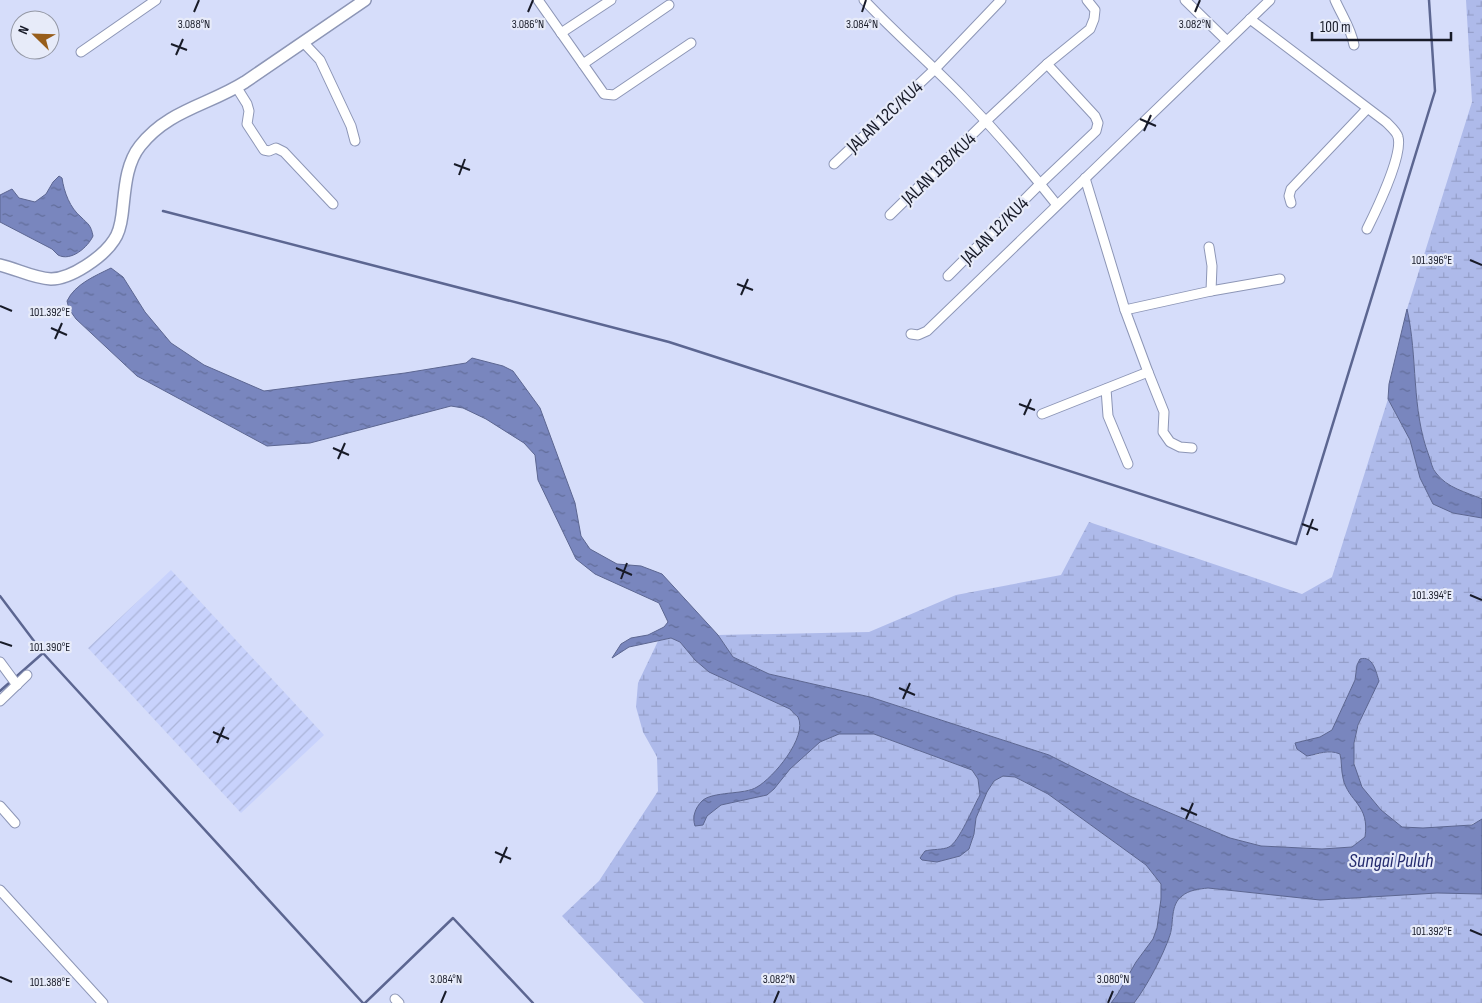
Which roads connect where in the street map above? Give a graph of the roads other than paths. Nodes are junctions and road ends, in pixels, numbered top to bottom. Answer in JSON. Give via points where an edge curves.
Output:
{"nodes":[{"id":1,"x":156,"y":0,"type":"edge"},
{"id":2,"x":365,"y":0,"type":"edge"},
{"id":3,"x":538,"y":0,"type":"edge"},
{"id":4,"x":611,"y":0,"type":"edge"},
{"id":5,"x":864,"y":0,"type":"edge"},
{"id":6,"x":1001,"y":0,"type":"edge"},
{"id":7,"x":1087,"y":0,"type":"edge"},
{"id":8,"x":1185,"y":0,"type":"edge"},
{"id":9,"x":1270,"y":0,"type":"edge"},
{"id":10,"x":1335,"y":0,"type":"edge"},
{"id":11,"x":669,"y":5,"type":"dead end"},
{"id":12,"x":1250,"y":19,"type":"junction"},
{"id":13,"x":561,"y":33,"type":"junction"},
{"id":14,"x":1227,"y":41,"type":"junction"},
{"id":15,"x":303,"y":42,"type":"junction"},
{"id":16,"x":691,"y":43,"type":"dead end"},
{"id":17,"x":1354,"y":46,"type":"dead end"},
{"id":18,"x":81,"y":52,"type":"dead end"},
{"id":19,"x":583,"y":64,"type":"junction"},
{"id":20,"x":1047,"y":64,"type":"junction"},
{"id":21,"x":935,"y":69,"type":"junction"},
{"id":22,"x":237,"y":88,"type":"junction"},
{"id":23,"x":1368,"y":109,"type":"junction"},
{"id":24,"x":986,"y":121,"type":"junction"},
{"id":25,"x":355,"y":141,"type":"dead end"},
{"id":26,"x":834,"y":164,"type":"dead end"},
{"id":27,"x":1085,"y":178,"type":"junction"},
{"id":28,"x":1040,"y":184,"type":"junction"},
{"id":29,"x":1291,"y":202,"type":"dead end"},
{"id":30,"x":333,"y":204,"type":"dead end"},
{"id":31,"x":1057,"y":205,"type":"junction"},
{"id":32,"x":890,"y":215,"type":"dead end"},
{"id":33,"x":1367,"y":229,"type":"dead end"},
{"id":34,"x":1209,"y":247,"type":"dead end"},
{"id":35,"x":0,"y":265,"type":"edge"},
{"id":36,"x":948,"y":276,"type":"dead end"},
{"id":37,"x":1280,"y":279,"type":"dead end"},
{"id":38,"x":1211,"y":291,"type":"junction"},
{"id":39,"x":1125,"y":310,"type":"junction"},
{"id":40,"x":911,"y":334,"type":"dead end"},
{"id":41,"x":1148,"y":372,"type":"junction"},
{"id":42,"x":1106,"y":389,"type":"junction"},
{"id":43,"x":1042,"y":414,"type":"dead end"},
{"id":44,"x":1192,"y":448,"type":"dead end"},
{"id":45,"x":1128,"y":464,"type":"dead end"},
{"id":46,"x":0,"y":662,"type":"edge"},
{"id":47,"x":27,"y":675,"type":"dead end"},
{"id":48,"x":14,"y":681,"type":"junction"},
{"id":49,"x":0,"y":700,"type":"edge"},
{"id":50,"x":0,"y":806,"type":"edge"},
{"id":51,"x":15,"y":823,"type":"dead end"},
{"id":52,"x":0,"y":890,"type":"edge"},
{"id":53,"x":103,"y":1003,"type":"edge"}],
"edges":[{"from":1,"to":18,"type":"street"},
{"from":2,"to":15,"type":"street"},
{"from":3,"to":13,"type":"street"},
{"from":4,"to":13,"type":"street"},
{"from":5,"to":21,"type":"street"},
{"from":6,"to":21,"type":"street","name":"JALAN 12C/KU4"},
{"from":7,"to":20,"type":"street","name":"JALAN 12B/KU4","via":[[1095,10],[1090,29]]},
{"from":8,"to":14,"type":"street"},
{"from":9,"to":12,"type":"street"},
{"from":10,"to":17,"type":"street","via":[[1352,32]]},
{"from":11,"to":19,"type":"street"},
{"from":12,"to":14,"type":"street"},
{"from":12,"to":23,"type":"street"},
{"from":13,"to":19,"type":"street"},
{"from":14,"to":27,"type":"street"},
{"from":15,"to":22,"type":"street"},
{"from":15,"to":25,"type":"street","via":[[320,60]]},
{"from":16,"to":19,"type":"street","via":[[614,95],[604,94]]},
{"from":20,"to":24,"type":"street","name":"JALAN 12B/KU4"},
{"from":20,"to":28,"type":"street","name":"JALAN 12/KU4","via":[[1098,123],[1096,132]]},
{"from":21,"to":24,"type":"street"},
{"from":21,"to":26,"type":"street","name":"JALAN 12C/KU4"},
{"from":22,"to":30,"type":"street","via":[[249,111],[247,124],[264,150],[276,148],[284,152]]},
{"from":22,"to":35,"type":"street","via":[[172,116],[141,144],[129,167],[118,232],[103,253],[77,271],[59,278],[33,276]]},
{"from":23,"to":29,"type":"street","via":[[1291,189]]},
{"from":23,"to":33,"type":"street","via":[[1398,136],[1399,147],[1384,195]]},
{"from":24,"to":28,"type":"street"},
{"from":24,"to":32,"type":"street","name":"JALAN 12B/KU4"},
{"from":27,"to":31,"type":"street"},
{"from":27,"to":39,"type":"street"},
{"from":28,"to":31,"type":"street"},
{"from":28,"to":36,"type":"street","name":"JALAN 12/KU4"},
{"from":31,"to":40,"type":"street","via":[[926,331]]},
{"from":34,"to":38,"type":"street"},
{"from":37,"to":38,"type":"street"},
{"from":38,"to":39,"type":"street"},
{"from":39,"to":41,"type":"street"},
{"from":41,"to":42,"type":"street"},
{"from":41,"to":44,"type":"street","via":[[1164,412],[1163,432],[1170,442]]},
{"from":42,"to":43,"type":"street"},
{"from":42,"to":45,"type":"street","via":[[1108,416]]},
{"from":46,"to":48,"type":"street"},
{"from":47,"to":48,"type":"street"},
{"from":48,"to":49,"type":"street"},
{"from":50,"to":51,"type":"street"},
{"from":52,"to":53,"type":"street"}]}
